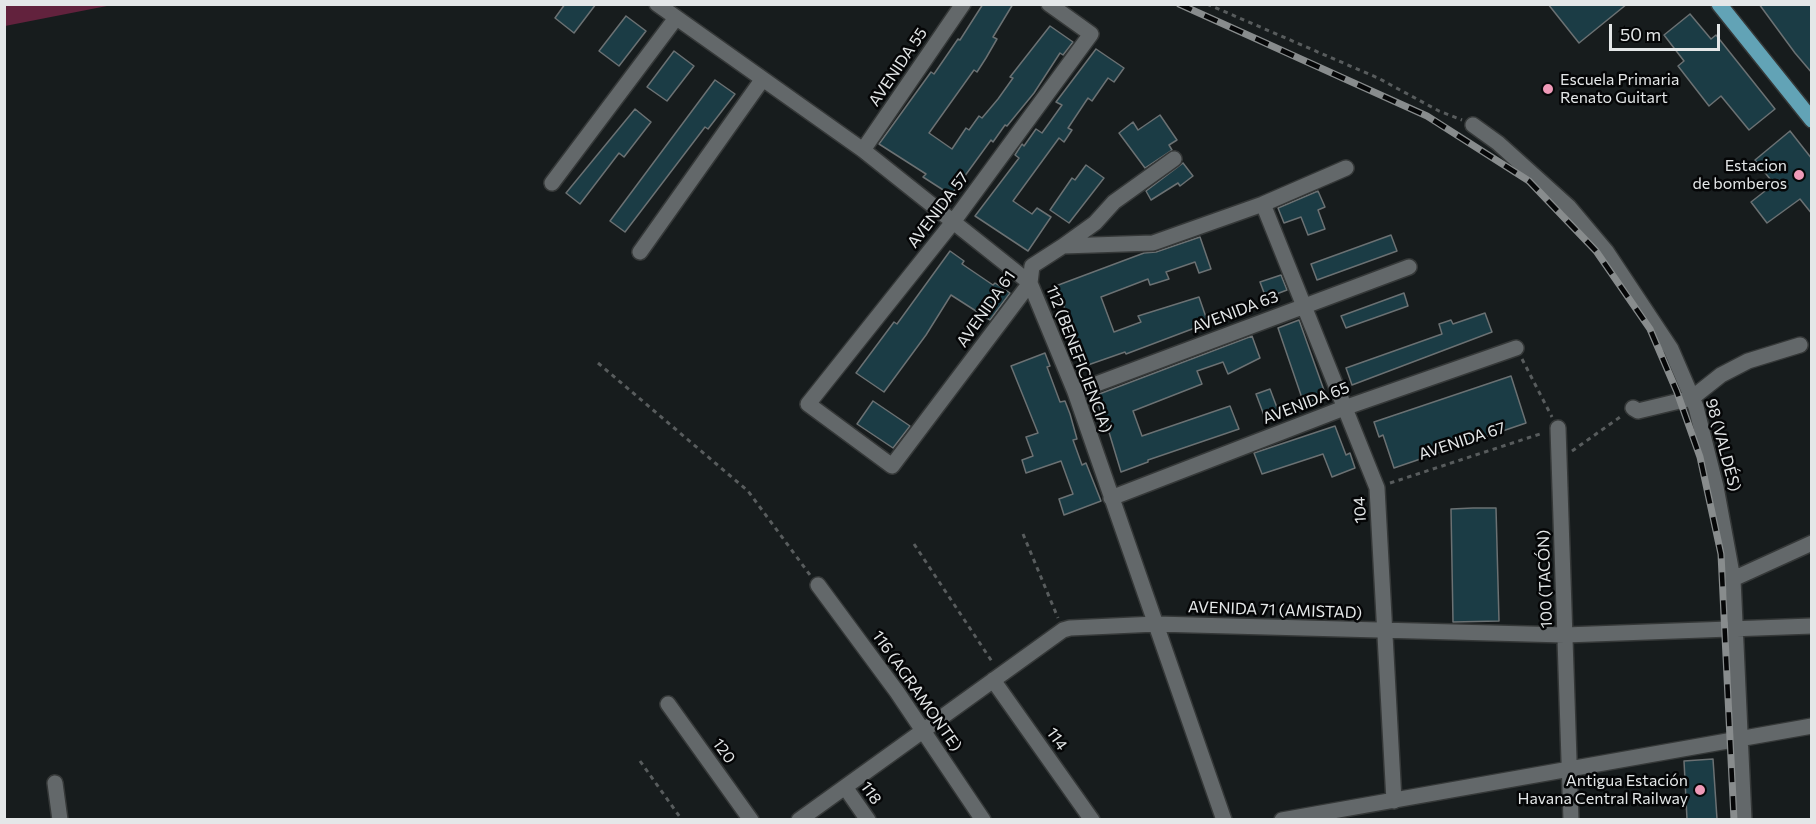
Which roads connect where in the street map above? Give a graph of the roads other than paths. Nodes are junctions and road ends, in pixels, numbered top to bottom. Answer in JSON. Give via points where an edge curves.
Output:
{"nodes":[{"id":1,"x":657,"y":4,"type":"edge"},
{"id":2,"x":963,"y":4,"type":"edge"},
{"id":3,"x":1049,"y":4,"type":"edge"},
{"id":4,"x":1725,"y":6,"type":"edge"},
{"id":5,"x":676,"y":18,"type":"junction"},
{"id":6,"x":762,"y":80,"type":"junction"},
{"id":7,"x":1812,"y":120,"type":"edge"},
{"id":8,"x":1473,"y":125,"type":"road end"},
{"id":9,"x":863,"y":150,"type":"junction"},
{"id":10,"x":1174,"y":159,"type":"dead end"},
{"id":11,"x":1346,"y":168,"type":"dead end"},
{"id":12,"x":552,"y":183,"type":"dead end"},
{"id":13,"x":1263,"y":204,"type":"junction"},
{"id":14,"x":953,"y":222,"type":"junction"},
{"id":15,"x":1064,"y":246,"type":"junction"},
{"id":16,"x":640,"y":252,"type":"dead end"},
{"id":17,"x":1409,"y":267,"type":"dead end"},
{"id":18,"x":1030,"y":283,"type":"junction"},
{"id":19,"x":1304,"y":305,"type":"junction"},
{"id":20,"x":1800,"y":345,"type":"dead end"},
{"id":21,"x":1516,"y":348,"type":"road end"},
{"id":22,"x":1075,"y":392,"type":"junction"},
{"id":23,"x":1692,"y":398,"type":"junction"},
{"id":24,"x":1344,"y":408,"type":"junction"},
{"id":25,"x":1633,"y":408,"type":"road end"},
{"id":26,"x":1558,"y":428,"type":"road end"},
{"id":27,"x":892,"y":466,"type":"joint"},
{"id":28,"x":1111,"y":498,"type":"junction"},
{"id":29,"x":1812,"y":543,"type":"edge"},
{"id":30,"x":1733,"y":579,"type":"junction"},
{"id":31,"x":818,"y":585,"type":"road end"},
{"id":32,"x":1156,"y":624,"type":"junction"},
{"id":33,"x":1812,"y":626,"type":"edge"},
{"id":34,"x":1735,"y":629,"type":"junction"},
{"id":35,"x":1384,"y":632,"type":"junction"},
{"id":36,"x":1565,"y":635,"type":"junction"},
{"id":37,"x":997,"y":677,"type":"junction"},
{"id":38,"x":668,"y":704,"type":"dead end"},
{"id":39,"x":1812,"y":726,"type":"edge"},
{"id":40,"x":924,"y":731,"type":"junction"},
{"id":41,"x":1740,"y":740,"type":"junction"},
{"id":42,"x":1570,"y":771,"type":"junction"},
{"id":43,"x":55,"y":783,"type":"dead end"},
{"id":44,"x":845,"y":787,"type":"junction"},
{"id":45,"x":1394,"y":801,"type":"junction"},
{"id":46,"x":60,"y":819,"type":"edge"},
{"id":47,"x":751,"y":819,"type":"edge"},
{"id":48,"x":799,"y":819,"type":"edge"},
{"id":49,"x":868,"y":819,"type":"edge"},
{"id":50,"x":983,"y":819,"type":"edge"},
{"id":51,"x":1092,"y":819,"type":"edge"},
{"id":52,"x":1224,"y":819,"type":"edge"},
{"id":53,"x":1282,"y":819,"type":"edge"},
{"id":54,"x":1571,"y":819,"type":"edge"},
{"id":55,"x":1744,"y":819,"type":"edge"}],
"edges":[{"from":1,"to":5,"type":"street","name":"112 (BENEFICIENCIA)"},
{"from":2,"to":9,"type":"street","name":"AVENIDA 55"},
{"from":3,"to":14,"type":"street","name":"AVENIDA 57","via":[[1091,34]]},
{"from":4,"to":7,"type":"main road"},
{"from":5,"to":6,"type":"street","name":"112 (BENEFICIENCIA)"},
{"from":5,"to":12,"type":"street"},
{"from":6,"to":9,"type":"street","name":"112 (BENEFICIENCIA)"},
{"from":6,"to":16,"type":"street"},
{"from":8,"to":23,"type":"street","name":"98 (VALDÉS)","via":[[1569,207],[1606,251],[1671,349]]},
{"from":9,"to":14,"type":"street","name":"112 (BENEFICIENCIA)"},
{"from":10,"to":15,"type":"street","via":[[1114,202],[1095,223]]},
{"from":11,"to":13,"type":"street"},
{"from":13,"to":15,"type":"street","via":[[1153,243]]},
{"from":13,"to":19,"type":"street","name":"104"},
{"from":14,"to":18,"type":"street","name":"112 (BENEFICIENCIA)"},
{"from":14,"to":27,"type":"street","name":"AVENIDA 57","via":[[808,404]]},
{"from":15,"to":18,"type":"street","name":"AVENIDA 61","via":[[1032,266]]},
{"from":17,"to":19,"type":"street","name":"AVENIDA 63"},
{"from":18,"to":22,"type":"street","name":"112 (BENEFICIENCIA)"},
{"from":18,"to":27,"type":"street","name":"AVENIDA 61"},
{"from":19,"to":22,"type":"street","name":"AVENIDA 63"},
{"from":19,"to":24,"type":"street","name":"104"},
{"from":20,"to":23,"type":"street","via":[[1748,361],[1721,375]]},
{"from":21,"to":24,"type":"street","name":"AVENIDA 65"},
{"from":22,"to":28,"type":"street","name":"112 (BENEFICIENCIA)"},
{"from":23,"to":25,"type":"street","via":[[1638,411]]},
{"from":23,"to":30,"type":"street","name":"98 (VALDÉS)","via":[[1716,487]]},
{"from":24,"to":28,"type":"street","name":"AVENIDA 65"},
{"from":24,"to":35,"type":"street","name":"104","via":[[1377,488]]},
{"from":26,"to":36,"type":"street","name":"100 (TACÓN)"},
{"from":28,"to":32,"type":"street","name":"112 (BENEFICIENCIA)"},
{"from":29,"to":30,"type":"street"},
{"from":30,"to":34,"type":"street","name":"98 (VALDÉS)"},
{"from":31,"to":40,"type":"street","name":"116 (AGRAMONTE)"},
{"from":32,"to":35,"type":"street","name":"AVENIDA 71 (AMISTAD)"},
{"from":32,"to":37,"type":"street","name":"AVENIDA 71 (AMISTAD)","via":[[1063,630]]},
{"from":32,"to":52,"type":"street","name":"112 (BENEFICIENCIA)"},
{"from":33,"to":34,"type":"street","name":"AVENIDA 71 (AMISTAD)"},
{"from":34,"to":36,"type":"street","name":"AVENIDA 71 (AMISTAD)"},
{"from":34,"to":41,"type":"street","name":"98 (VALDÉS)"},
{"from":35,"to":36,"type":"street","name":"AVENIDA 71 (AMISTAD)"},
{"from":35,"to":45,"type":"street","name":"104"},
{"from":36,"to":42,"type":"street","name":"100 (TACÓN)"},
{"from":37,"to":40,"type":"street","name":"AVENIDA 71 (AMISTAD)"},
{"from":37,"to":51,"type":"street","name":"114"},
{"from":38,"to":47,"type":"street","name":"120"},
{"from":39,"to":41,"type":"street"},
{"from":40,"to":44,"type":"street","name":"AVENIDA 71 (AMISTAD)"},
{"from":40,"to":50,"type":"street","name":"116 (AGRAMONTE)"},
{"from":41,"to":42,"type":"street"},
{"from":41,"to":55,"type":"street","name":"98 (VALDÉS)"},
{"from":42,"to":45,"type":"street"},
{"from":42,"to":54,"type":"street","name":"100 (TACÓN)"},
{"from":43,"to":46,"type":"street"},
{"from":44,"to":48,"type":"street","name":"AVENIDA 71 (AMISTAD)"},
{"from":44,"to":49,"type":"street","name":"118"},
{"from":45,"to":53,"type":"street"}]}
